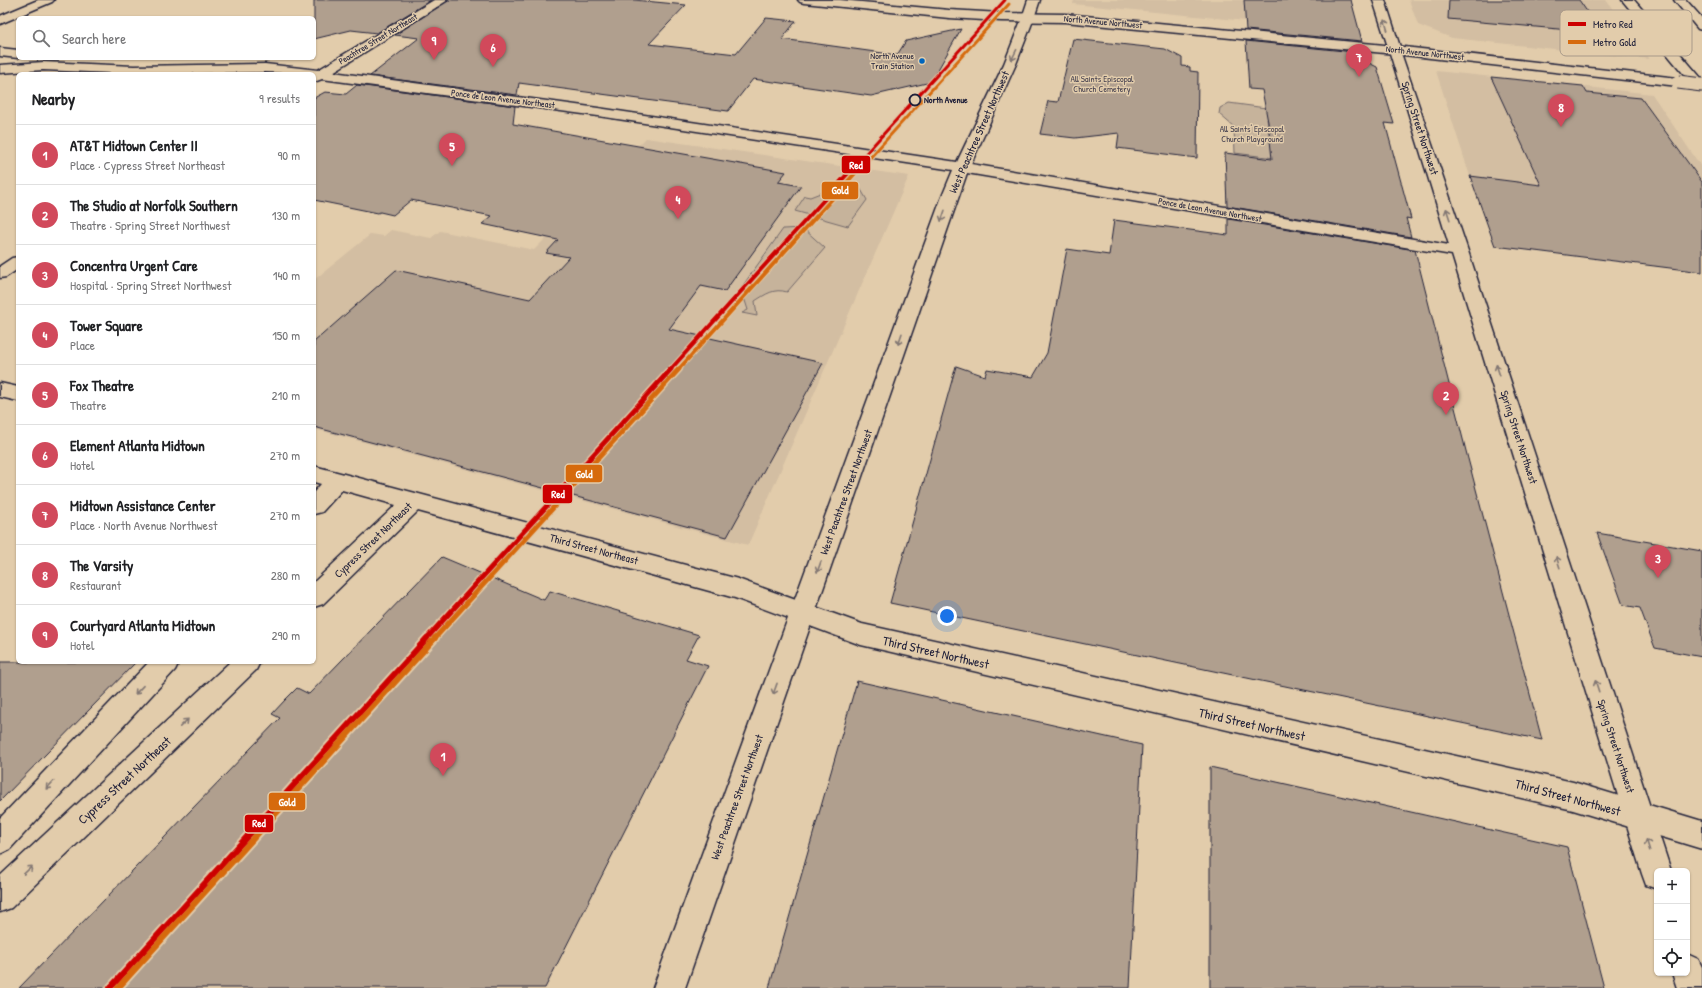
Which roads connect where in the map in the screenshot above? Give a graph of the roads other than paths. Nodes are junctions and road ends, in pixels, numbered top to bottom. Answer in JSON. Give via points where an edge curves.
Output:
{"nodes":[{"id":1,"x":48,"y":0,"type":"edge"},
{"id":2,"x":442,"y":0,"type":"edge"},
{"id":3,"x":804,"y":0,"type":"edge"},
{"id":4,"x":1034,"y":0,"type":"edge"},
{"id":5,"x":1379,"y":0,"type":"edge"},
{"id":6,"x":1628,"y":0,"type":"edge"},
{"id":7,"x":1680,"y":0,"type":"edge"},
{"id":8,"x":1637,"y":10,"type":"edge"},
{"id":9,"x":1688,"y":10,"type":"edge"},
{"id":10,"x":1692,"y":14,"type":"edge"},
{"id":11,"x":1028,"y":18,"type":"junction"},
{"id":12,"x":0,"y":20,"type":"edge"},
{"id":13,"x":1702,"y":26,"type":"edge"},
{"id":14,"x":1395,"y":50,"type":"junction"},
{"id":15,"x":0,"y":52,"type":"edge"},
{"id":16,"x":16,"y":54,"type":"edge"},
{"id":17,"x":1676,"y":56,"type":"edge"},
{"id":18,"x":32,"y":60,"type":"edge"},
{"id":19,"x":43,"y":66,"type":"junction"},
{"id":20,"x":0,"y":69,"type":"edge"},
{"id":21,"x":291,"y":72,"type":"edge"},
{"id":22,"x":317,"y":76,"type":"edge"},
{"id":23,"x":1702,"y":86,"type":"edge"},
{"id":24,"x":961,"y":167,"type":"junction"},
{"id":25,"x":1460,"y":251,"type":"junction"},
{"id":26,"x":16,"y":263,"type":"edge"},
{"id":27,"x":0,"y":273,"type":"edge"},
{"id":28,"x":0,"y":390,"type":"edge"},
{"id":29,"x":16,"y":394,"type":"edge"},
{"id":30,"x":316,"y":474,"type":"edge"},
{"id":31,"x":338,"y":480,"type":"junction"},
{"id":32,"x":414,"y":501,"type":"junction"},
{"id":33,"x":316,"y":504,"type":"edge"},
{"id":34,"x":316,"y":595,"type":"edge"},
{"id":35,"x":802,"y":613,"type":"junction"},
{"id":36,"x":164,"y":664,"type":"edge"},
{"id":37,"x":245,"y":664,"type":"edge"},
{"id":38,"x":1639,"y":816,"type":"junction"},
{"id":39,"x":1702,"y":835,"type":"edge"},
{"id":40,"x":0,"y":839,"type":"edge"},
{"id":41,"x":1655,"y":868,"type":"edge"},
{"id":42,"x":0,"y":897,"type":"edge"},
{"id":43,"x":1689,"y":976,"type":"edge"},
{"id":44,"x":669,"y":988,"type":"edge"},
{"id":45,"x":1692,"y":988,"type":"edge"}],
"edges":[{"from":1,"to":12,"type":"main road"},
{"from":2,"to":22,"type":"main road","name":"Peachtree Street Northeast"},
{"from":3,"to":11,"type":"main road","name":"North Avenue Northwest","via":[[949,14]]},
{"from":4,"to":11,"type":"main road","name":"West Peachtree Street Northwest"},
{"from":14,"to":5,"type":"main road","name":"Spring Street Northwest","one_way":true},
{"from":6,"to":8,"type":"main road"},
{"from":7,"to":9,"type":"main road"},
{"from":10,"to":13,"type":"main road"},
{"from":11,"to":14,"type":"main road","name":"North Avenue Northwest","via":[[1065,18]]},
{"from":11,"to":24,"type":"main road","name":"West Peachtree Street Northwest","one_way":true,"via":[[1019,45]]},
{"from":14,"to":23,"type":"main road","name":"North Avenue Northwest","bridge":true},
{"from":25,"to":14,"type":"main road","name":"Spring Street Northwest","one_way":true},
{"from":15,"to":16,"type":"main road"},
{"from":17,"to":23,"type":"main road"},
{"from":18,"to":19,"type":"main road","name":"Ponce de Leon Avenue Northeast"},
{"from":19,"to":20,"type":"main road","name":"Ponce de Leon Avenue Northeast"},
{"from":19,"to":21,"type":"main road","name":"Ponce de Leon Avenue Northeast","via":[[134,70],[265,68]]},
{"from":22,"to":24,"type":"main road","name":"Ponce de Leon Avenue Northeast","via":[[598,112]]},
{"from":24,"to":25,"type":"main road","name":"Ponce de Leon Avenue Northwest"},
{"from":24,"to":35,"type":"main road","name":"West Peachtree Street Northwest","one_way":true},
{"from":38,"to":25,"type":"main road","name":"Spring Street Northwest","one_way":true},
{"from":26,"to":27,"type":"main road"},
{"from":28,"to":29,"type":"main road"},
{"from":30,"to":31,"type":"main road","name":"Third Street Northeast"},
{"from":31,"to":32,"type":"main road","name":"Third Street Northeast"},
{"from":31,"to":33,"type":"main road"},
{"from":32,"to":34,"type":"main road","name":"Cypress Street Northeast"},
{"from":32,"to":35,"type":"main road","name":"Third Street Northeast","via":[[738,589]]},
{"from":35,"to":38,"type":"main road","name":"Third Street Northwest","via":[[861,634],[1574,796]]},
{"from":35,"to":44,"type":"main road","name":"West Peachtree Street Northwest","one_way":true},
{"from":36,"to":40,"type":"main road","one_way":true},
{"from":42,"to":37,"type":"main road","name":"Cypress Street Northeast","one_way":true},
{"from":38,"to":39,"type":"main road","name":"Third Street Northwest"},
{"from":41,"to":38,"type":"main road","name":"Spring Street Northwest","one_way":true},
{"from":43,"to":45,"type":"main road"}]}
